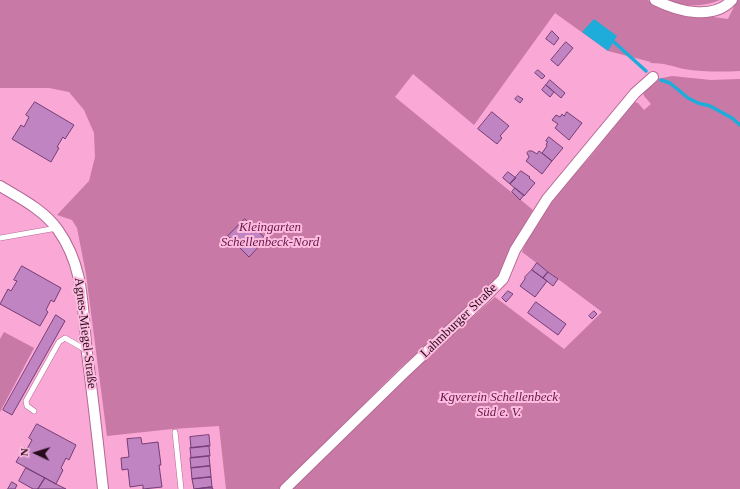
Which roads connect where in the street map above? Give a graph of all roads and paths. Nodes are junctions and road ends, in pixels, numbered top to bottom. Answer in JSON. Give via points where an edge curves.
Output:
{"nodes":[{"id":1,"x":655,"y":0,"type":"edge"},
{"id":2,"x":732,"y":0,"type":"edge"},
{"id":3,"x":653,"y":77,"type":"dead end"},
{"id":4,"x":0,"y":186,"type":"edge"},
{"id":5,"x":57,"y":228,"type":"junction"},
{"id":6,"x":0,"y":238,"type":"edge"},
{"id":7,"x":87,"y":350,"type":"junction"},
{"id":8,"x":34,"y":411,"type":"dead end"},
{"id":9,"x":175,"y":432,"type":"dead end"},
{"id":10,"x":103,"y":489,"type":"edge"},
{"id":11,"x":181,"y":489,"type":"edge"},
{"id":12,"x":285,"y":489,"type":"edge"}],
"edges":[{"from":1,"to":2,"type":"street","via":[[668,6],[705,13],[717,11]]},
{"from":3,"to":12,"type":"street","name":"Lahmburger Straße","via":[[635,93],[547,199],[515,250],[503,279]]},
{"from":4,"to":5,"type":"street","name":"Agnes-Miegel-Straße","via":[[37,210]]},
{"from":5,"to":6,"type":"lane"},
{"from":5,"to":7,"type":"street","name":"Agnes-Miegel-Straße","via":[[73,256],[78,272]]},
{"from":7,"to":8,"type":"lane","via":[[65,338],[59,342],[26,401],[27,406]]},
{"from":7,"to":10,"type":"street","name":"Agnes-Miegel-Straße"},
{"from":9,"to":11,"type":"lane"}]}
